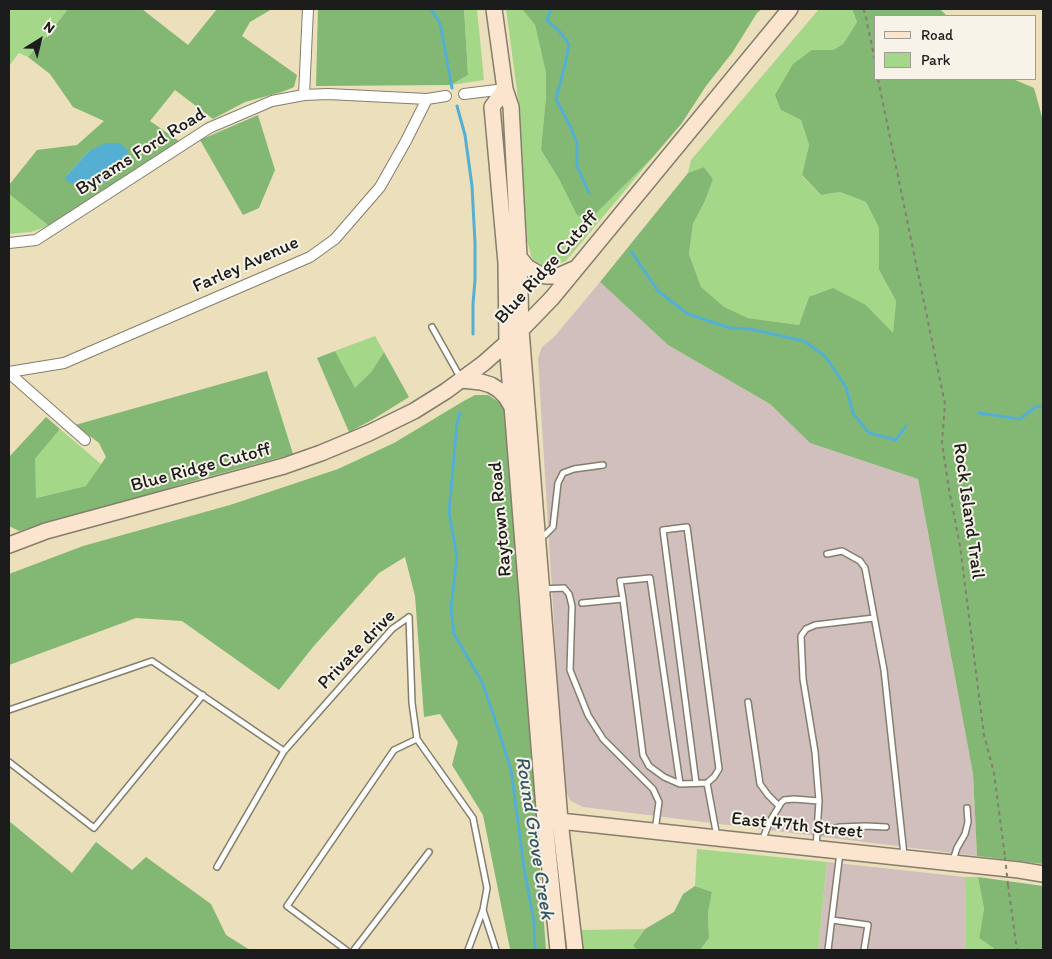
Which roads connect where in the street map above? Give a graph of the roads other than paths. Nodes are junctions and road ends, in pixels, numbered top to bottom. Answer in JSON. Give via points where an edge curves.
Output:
{"nodes":[{"id":1,"x":308,"y":9,"type":"edge"},
{"id":2,"x":494,"y":9,"type":"edge"},
{"id":3,"x":790,"y":9,"type":"edge"},
{"id":4,"x":505,"y":89,"type":"junction"},
{"id":5,"x":464,"y":94,"type":"dead end"},
{"id":6,"x":304,"y":96,"type":"junction"},
{"id":7,"x":446,"y":96,"type":"dead end"},
{"id":8,"x":427,"y":98,"type":"junction"},
{"id":9,"x":9,"y":243,"type":"edge"},
{"id":10,"x":519,"y":257,"type":"junction"},
{"id":11,"x":575,"y":269,"type":"junction"},
{"id":12,"x":432,"y":327,"type":"dead end"},
{"id":13,"x":521,"y":330,"type":"junction"},
{"id":14,"x":507,"y":343,"type":"junction"},
{"id":15,"x":9,"y":373,"type":"edge"},
{"id":16,"x":462,"y":380,"type":"junction"},
{"id":17,"x":512,"y":406,"type":"junction"},
{"id":18,"x":85,"y":440,"type":"dead end"},
{"id":19,"x":603,"y":466,"type":"dead end"},
{"id":20,"x":530,"y":539,"type":"junction"},
{"id":21,"x":9,"y":545,"type":"edge"},
{"id":22,"x":827,"y":554,"type":"dead end"},
{"id":23,"x":534,"y":590,"type":"junction"},
{"id":24,"x":623,"y":599,"type":"junction"},
{"id":25,"x":582,"y":603,"type":"dead end"},
{"id":26,"x":874,"y":618,"type":"junction"},
{"id":27,"x":202,"y":695,"type":"junction"},
{"id":28,"x":748,"y":702,"type":"dead end"},
{"id":29,"x":9,"y":710,"type":"edge"},
{"id":30,"x":417,"y":739,"type":"junction"},
{"id":31,"x":284,"y":750,"type":"junction"},
{"id":32,"x":9,"y":762,"type":"edge"},
{"id":33,"x":696,"y":783,"type":"junction"},
{"id":34,"x":707,"y":783,"type":"junction"},
{"id":35,"x":680,"y":784,"type":"junction"},
{"id":36,"x":819,"y":801,"type":"junction"},
{"id":37,"x":779,"y":806,"type":"junction"},
{"id":38,"x":967,"y":808,"type":"dead end"},
{"id":39,"x":553,"y":821,"type":"junction"},
{"id":40,"x":886,"y":827,"type":"dead end"},
{"id":41,"x":655,"y":831,"type":"junction"},
{"id":42,"x":817,"y":832,"type":"junction"},
{"id":43,"x":717,"y":838,"type":"junction"},
{"id":44,"x":761,"y":842,"type":"junction"},
{"id":45,"x":816,"y":848,"type":"junction"},
{"id":46,"x":840,"y":851,"type":"junction"},
{"id":47,"x":429,"y":852,"type":"dead end"},
{"id":48,"x":904,"y":858,"type":"junction"},
{"id":49,"x":952,"y":863,"type":"junction"},
{"id":50,"x":217,"y":867,"type":"dead end"},
{"id":51,"x":1043,"y":874,"type":"edge"},
{"id":52,"x":483,"y":910,"type":"junction"},
{"id":53,"x":832,"y":920,"type":"junction"},
{"id":54,"x":346,"y":950,"type":"edge"},
{"id":55,"x":354,"y":950,"type":"edge"},
{"id":56,"x":468,"y":950,"type":"edge"},
{"id":57,"x":496,"y":950,"type":"edge"},
{"id":58,"x":558,"y":950,"type":"edge"},
{"id":59,"x":576,"y":950,"type":"edge"},
{"id":60,"x":828,"y":950,"type":"edge"},
{"id":61,"x":864,"y":950,"type":"edge"}],
"edges":[{"from":1,"to":6,"type":"street"},
{"from":2,"to":4,"type":"main road","name":"Raytown Road"},
{"from":3,"to":11,"type":"main road","name":"Blue Ridge Cutoff"},
{"from":4,"to":5,"type":"street"},
{"from":4,"to":10,"type":"main road","name":"Raytown Road","via":[[511,106]]},
{"from":4,"to":14,"type":"main road","name":"Raytown Road","via":[[492,107],[506,263]]},
{"from":6,"to":8,"type":"street","name":"Byrams Ford Road"},
{"from":6,"to":9,"type":"street","name":"Byrams Ford Road","via":[[272,101],[209,128],[36,240]]},
{"from":7,"to":8,"type":"street","name":"Byrams Ford Road"},
{"from":8,"to":15,"type":"street","name":"Farley Avenue","via":[[380,187],[335,239],[310,257],[64,363]]},
{"from":10,"to":11,"type":"main road","via":[[527,267],[541,275],[558,276]]},
{"from":10,"to":13,"type":"main road","name":"Raytown Road"},
{"from":11,"to":13,"type":"main road","name":"Blue Ridge Cutoff"},
{"from":12,"to":16,"type":"lane"},
{"from":13,"to":14,"type":"main road","name":"Blue Ridge Cutoff"},
{"from":13,"to":20,"type":"main road","name":"Raytown Road"},
{"from":14,"to":16,"type":"main road","name":"Blue Ridge Cutoff"},
{"from":14,"to":17,"type":"main road","name":"Raytown Road"},
{"from":15,"to":18,"type":"street"},
{"from":16,"to":17,"type":"main road","via":[[491,385],[506,396]]},
{"from":16,"to":21,"type":"main road","name":"Blue Ridge Cutoff","via":[[414,411],[321,453],[46,531]]},
{"from":17,"to":20,"type":"main road","name":"Raytown Road"},
{"from":19,"to":20,"type":"lane","via":[[563,473],[558,483],[553,527],[544,535]]},
{"from":20,"to":23,"type":"main road","name":"Raytown Road"},
{"from":22,"to":26,"type":"lane","via":[[842,551],[866,568]]},
{"from":23,"to":39,"type":"main road","name":"Raytown Road"},
{"from":23,"to":41,"type":"lane","via":[[564,588],[569,594],[572,606],[570,670],[588,715],[603,739],[653,790],[659,802]]},
{"from":24,"to":25,"type":"lane"},
{"from":24,"to":35,"type":"lane","via":[[643,755],[650,766],[664,777]]},
{"from":24,"to":35,"type":"lane","via":[[620,581],[650,578]]},
{"from":26,"to":36,"type":"lane","via":[[815,625],[801,636]]},
{"from":26,"to":48,"type":"lane","via":[[885,679]]},
{"from":27,"to":29,"type":"lane","via":[[152,661]]},
{"from":27,"to":31,"type":"lane"},
{"from":27,"to":32,"type":"lane","via":[[94,828]]},
{"from":28,"to":37,"type":"lane","via":[[760,784]]},
{"from":30,"to":31,"type":"lane","name":"Private drive","via":[[412,703],[409,617],[392,629]]},
{"from":30,"to":52,"type":"lane","name":"Private drive","via":[[473,818],[486,888]]},
{"from":30,"to":54,"type":"lane","via":[[394,750],[287,906]]},
{"from":31,"to":50,"type":"lane","name":"Private drive"},
{"from":33,"to":34,"type":"lane"},
{"from":33,"to":34,"type":"lane","via":[[663,530],[687,527],[719,769]]},
{"from":33,"to":35,"type":"lane"},
{"from":34,"to":43,"type":"lane"},
{"from":36,"to":37,"type":"lane","via":[[794,798],[784,800]]},
{"from":36,"to":42,"type":"lane"},
{"from":37,"to":44,"type":"lane"},
{"from":38,"to":49,"type":"lane","via":[[965,834]]},
{"from":39,"to":41,"type":"main road","name":"East 47th Street"},
{"from":39,"to":58,"type":"main road","name":"Raytown Road"},
{"from":39,"to":59,"type":"main road","name":"Raytown Road"},
{"from":40,"to":42,"type":"lane","via":[[840,827]]},
{"from":41,"to":43,"type":"main road","name":"East 47th Street"},
{"from":42,"to":45,"type":"lane"},
{"from":43,"to":44,"type":"main road","name":"East 47th Street"},
{"from":44,"to":45,"type":"main road","name":"East 47th Street"},
{"from":45,"to":46,"type":"main road","name":"East 47th Street"},
{"from":46,"to":48,"type":"main road","name":"East 47th Street"},
{"from":46,"to":53,"type":"lane"},
{"from":47,"to":55,"type":"lane"},
{"from":48,"to":49,"type":"main road","name":"East 47th Street"},
{"from":49,"to":51,"type":"main road","name":"East 47th Street"},
{"from":52,"to":56,"type":"lane","name":"Private drive"},
{"from":52,"to":57,"type":"lane","name":"Private drive"},
{"from":53,"to":60,"type":"lane"},
{"from":53,"to":61,"type":"lane","via":[[868,925]]}]}
